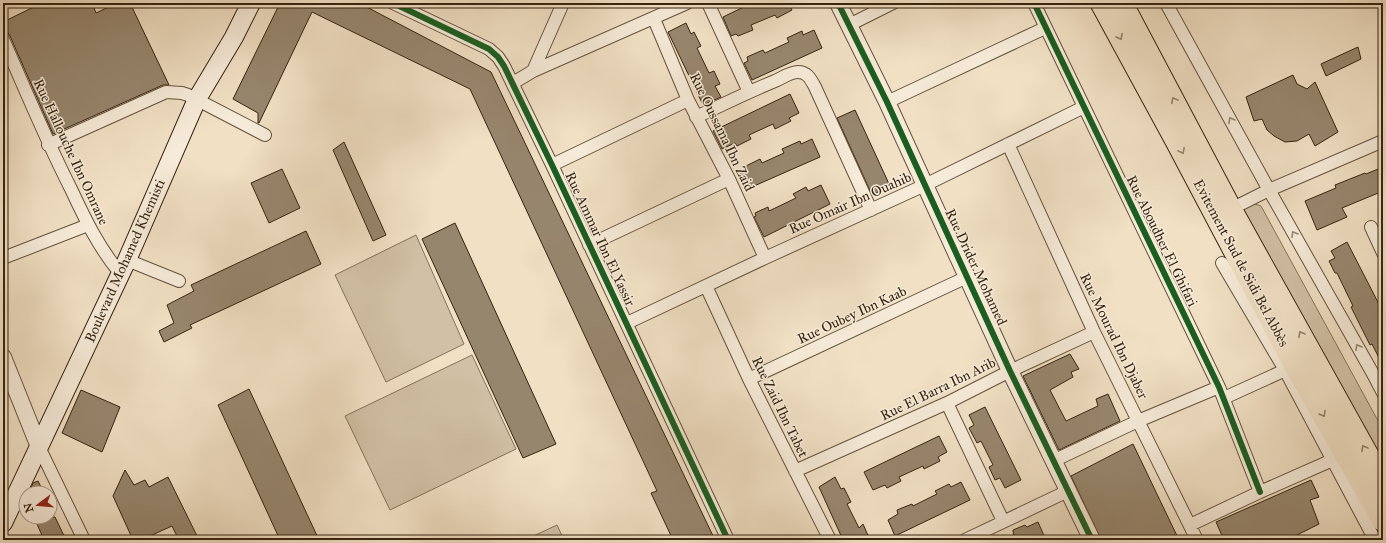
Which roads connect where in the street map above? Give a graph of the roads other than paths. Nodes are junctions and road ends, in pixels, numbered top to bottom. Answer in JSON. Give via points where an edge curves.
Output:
{"nodes":[{"id":1,"x":251,"y":3,"type":"edge"},
{"id":2,"x":393,"y":3,"type":"edge"},
{"id":3,"x":563,"y":3,"type":"edge"},
{"id":4,"x":687,"y":3,"type":"edge"},
{"id":5,"x":708,"y":3,"type":"edge"},
{"id":6,"x":838,"y":3,"type":"edge"},
{"id":7,"x":893,"y":3,"type":"edge"},
{"id":8,"x":1034,"y":3,"type":"edge"},
{"id":9,"x":1101,"y":3,"type":"edge"},
{"id":10,"x":1122,"y":3,"type":"edge"},
{"id":11,"x":1166,"y":3,"type":"edge"},
{"id":12,"x":654,"y":19,"type":"junction"},
{"id":13,"x":849,"y":25,"type":"junction"},
{"id":14,"x":1045,"y":28,"type":"junction"},
{"id":15,"x":3,"y":39,"type":"edge"},
{"id":16,"x":533,"y":71,"type":"junction"},
{"id":17,"x":513,"y":83,"type":"junction"},
{"id":18,"x":749,"y":92,"type":"junction"},
{"id":19,"x":197,"y":99,"type":"junction"},
{"id":20,"x":688,"y":100,"type":"junction"},
{"id":21,"x":887,"y":102,"type":"junction"},
{"id":22,"x":1084,"y":107,"type":"junction"},
{"id":23,"x":696,"y":117,"type":"junction"},
{"id":24,"x":265,"y":135,"type":"dead end"},
{"id":25,"x":1383,"y":141,"type":"edge"},
{"id":26,"x":1008,"y":144,"type":"junction"},
{"id":27,"x":48,"y":145,"type":"junction"},
{"id":28,"x":552,"y":165,"type":"junction"},
{"id":29,"x":730,"y":179,"type":"junction"},
{"id":30,"x":925,"y":185,"type":"junction"},
{"id":31,"x":1269,"y":190,"type":"junction"},
{"id":32,"x":1231,"y":209,"type":"junction"},
{"id":33,"x":871,"y":210,"type":"junction"},
{"id":34,"x":88,"y":225,"type":"junction"},
{"id":35,"x":1371,"y":226,"type":"dead end"},
{"id":36,"x":589,"y":245,"type":"junction"},
{"id":37,"x":1383,"y":253,"type":"edge"},
{"id":38,"x":3,"y":258,"type":"edge"},
{"id":39,"x":765,"y":258,"type":"junction"},
{"id":40,"x":1222,"y":263,"type":"dead end"},
{"id":41,"x":124,"y":267,"type":"junction"},
{"id":42,"x":967,"y":277,"type":"junction"},
{"id":43,"x":179,"y":281,"type":"dead end"},
{"id":44,"x":706,"y":286,"type":"junction"},
{"id":45,"x":627,"y":323,"type":"junction"},
{"id":46,"x":1094,"y":332,"type":"junction"},
{"id":47,"x":3,"y":356,"type":"edge"},
{"id":48,"x":1290,"y":368,"type":"junction"},
{"id":49,"x":1378,"y":369,"type":"edge"},
{"id":50,"x":1010,"y":371,"type":"junction"},
{"id":51,"x":7,"y":376,"type":"edge"},
{"id":52,"x":749,"y":379,"type":"junction"},
{"id":53,"x":1221,"y":393,"type":"junction"},
{"id":54,"x":1383,"y":393,"type":"edge"},
{"id":55,"x":947,"y":403,"type":"junction"},
{"id":56,"x":1138,"y":421,"type":"junction"},
{"id":57,"x":39,"y":447,"type":"junction"},
{"id":58,"x":1339,"y":457,"type":"junction"},
{"id":59,"x":1053,"y":461,"type":"junction"},
{"id":60,"x":795,"y":471,"type":"junction"},
{"id":61,"x":1383,"y":482,"type":"edge"},
{"id":62,"x":1068,"y":491,"type":"junction"},
{"id":63,"x":1260,"y":492,"type":"junction"},
{"id":64,"x":1003,"y":521,"type":"junction"},
{"id":65,"x":1383,"y":521,"type":"edge"},
{"id":66,"x":3,"y":523,"type":"edge"},
{"id":67,"x":1190,"y":526,"type":"junction"},
{"id":68,"x":1090,"y":539,"type":"edge"},
{"id":69,"x":84,"y":540,"type":"edge"},
{"id":70,"x":728,"y":540,"type":"edge"},
{"id":71,"x":830,"y":540,"type":"edge"},
{"id":72,"x":965,"y":540,"type":"edge"},
{"id":73,"x":1197,"y":540,"type":"edge"},
{"id":74,"x":1375,"y":540,"type":"edge"}],
"edges":[{"from":1,"to":19,"type":"main road","name":"Boulevard Mohamed Khemisti"},
{"from":2,"to":17,"type":"street","name":"Rue Ammar Ibn El Yassir","via":[[489,49],[498,57]]},
{"from":3,"to":16,"type":"street"},
{"from":4,"to":12,"type":"street"},
{"from":5,"to":18,"type":"street"},
{"from":6,"to":13,"type":"street","name":"Rue Drider Mohamed"},
{"from":7,"to":13,"type":"street"},
{"from":8,"to":14,"type":"street","name":"Rue Aboudher El Ghifari"},
{"from":9,"to":48,"type":"highway","name":"Evitement Sud de Sidi Bel Abbès","one_way":true,"via":[[1184,155]]},
{"from":32,"to":10,"type":"highway","name":"Evitement Sud de Sidi Bel Abbès","one_way":true},
{"from":31,"to":11,"type":"street","one_way":true},
{"from":12,"to":16,"type":"street"},
{"from":12,"to":20,"type":"street","name":"Rue Oussama Ibn Zaid"},
{"from":13,"to":21,"type":"street","name":"Rue Drider Mohamed"},
{"from":14,"to":21,"type":"street"},
{"from":14,"to":22,"type":"street","name":"Rue Aboudher El Ghifari"},
{"from":15,"to":27,"type":"street","name":"Rue Hallouche Ibn Omrane"},
{"from":16,"to":17,"type":"street"},
{"from":17,"to":28,"type":"street","name":"Rue Ammar Ibn El Yassir"},
{"from":18,"to":23,"type":"street"},
{"from":18,"to":33,"type":"street","via":[[795,72],[808,75]]},
{"from":19,"to":24,"type":"street"},
{"from":19,"to":27,"type":"street","via":[[182,93],[166,92]]},
{"from":19,"to":41,"type":"main road","name":"Boulevard Mohamed Khemisti"},
{"from":20,"to":23,"type":"street","name":"Rue Oussama Ibn Zaid"},
{"from":20,"to":28,"type":"street"},
{"from":21,"to":30,"type":"street","name":"Rue Drider Mohamed"},
{"from":22,"to":26,"type":"street","name":"Rue Omair Ibn Ouahib"},
{"from":22,"to":53,"type":"street","name":"Rue Aboudher El Ghifari"},
{"from":23,"to":29,"type":"street","name":"Rue Oussama Ibn Zaid"},
{"from":25,"to":31,"type":"street"},
{"from":26,"to":30,"type":"street","name":"Rue Omair Ibn Ouahib"},
{"from":26,"to":46,"type":"street","name":"Rue Mourad Ibn Djaber"},
{"from":27,"to":34,"type":"street","name":"Rue Hallouche Ibn Omrane"},
{"from":28,"to":36,"type":"street","name":"Rue Ammar Ibn El Yassir"},
{"from":29,"to":36,"type":"street"},
{"from":29,"to":39,"type":"street","name":"Rue Oussama Ibn Zaid"},
{"from":30,"to":33,"type":"street","name":"Rue Omair Ibn Ouahib"},
{"from":30,"to":42,"type":"street","name":"Rue Drider Mohamed"},
{"from":31,"to":32,"type":"street"},
{"from":49,"to":31,"type":"street","one_way":true},
{"from":61,"to":32,"type":"highway","name":"Evitement Sud de Sidi Bel Abbès","one_way":true},
{"from":33,"to":39,"type":"street","name":"Rue Omair Ibn Ouahib"},
{"from":34,"to":38,"type":"street"},
{"from":34,"to":41,"type":"street","name":"Rue Hallouche Ibn Omrane","via":[[108,258]]},
{"from":35,"to":37,"type":"street"},
{"from":36,"to":45,"type":"street","name":"Rue Ammar Ibn El Yassir"},
{"from":39,"to":44,"type":"street","name":"Rue Omair Ibn Ouahib"},
{"from":40,"to":48,"type":"street"},
{"from":41,"to":43,"type":"street"},
{"from":41,"to":57,"type":"main road","name":"Boulevard Mohamed Khemisti"},
{"from":42,"to":50,"type":"street","name":"Rue Drider Mohamed"},
{"from":42,"to":52,"type":"street","name":"Rue Oubey Ibn Kaab"},
{"from":44,"to":45,"type":"street","name":"Rue Omair Ibn Ouahib"},
{"from":44,"to":52,"type":"street","name":"Rue Zaid Ibn Tabet"},
{"from":45,"to":70,"type":"street","name":"Rue Ammar Ibn El Yassir"},
{"from":46,"to":50,"type":"street","name":"Rue El Barra Ibn Arib"},
{"from":46,"to":56,"type":"street","name":"Rue Mourad Ibn Djaber"},
{"from":47,"to":51,"type":"street"},
{"from":48,"to":53,"type":"street"},
{"from":48,"to":58,"type":"highway","name":"Evitement Sud de Sidi Bel Abbès"},
{"from":49,"to":54,"type":"street"},
{"from":50,"to":55,"type":"street","name":"Rue El Barra Ibn Arib"},
{"from":50,"to":59,"type":"street","name":"Rue Drider Mohamed"},
{"from":51,"to":57,"type":"street"},
{"from":52,"to":60,"type":"street","name":"Rue Zaid Ibn Tabet"},
{"from":53,"to":56,"type":"street"},
{"from":53,"to":63,"type":"street","name":"Rue Aboudher El Ghifari"},
{"from":55,"to":60,"type":"street","name":"Rue El Barra Ibn Arib"},
{"from":55,"to":64,"type":"street"},
{"from":56,"to":59,"type":"street"},
{"from":56,"to":67,"type":"street","name":"Rue Mourad Ibn Djaber"},
{"from":57,"to":66,"type":"main road","name":"Boulevard Mohamed Khemisti"},
{"from":57,"to":69,"type":"street"},
{"from":58,"to":63,"type":"street"},
{"from":58,"to":65,"type":"highway","name":"Evitement Sud de Sidi Bel Abbès"},
{"from":58,"to":74,"type":"street"},
{"from":59,"to":62,"type":"street","name":"Rue Drider Mohamed"},
{"from":60,"to":71,"type":"street","name":"Rue Zaid Ibn Tabet"},
{"from":62,"to":64,"type":"street"},
{"from":62,"to":68,"type":"street","name":"Rue Drider Mohamed"},
{"from":63,"to":67,"type":"street"},
{"from":64,"to":72,"type":"street"},
{"from":67,"to":73,"type":"street","name":"Rue Mourad Ibn Djaber"}]}
